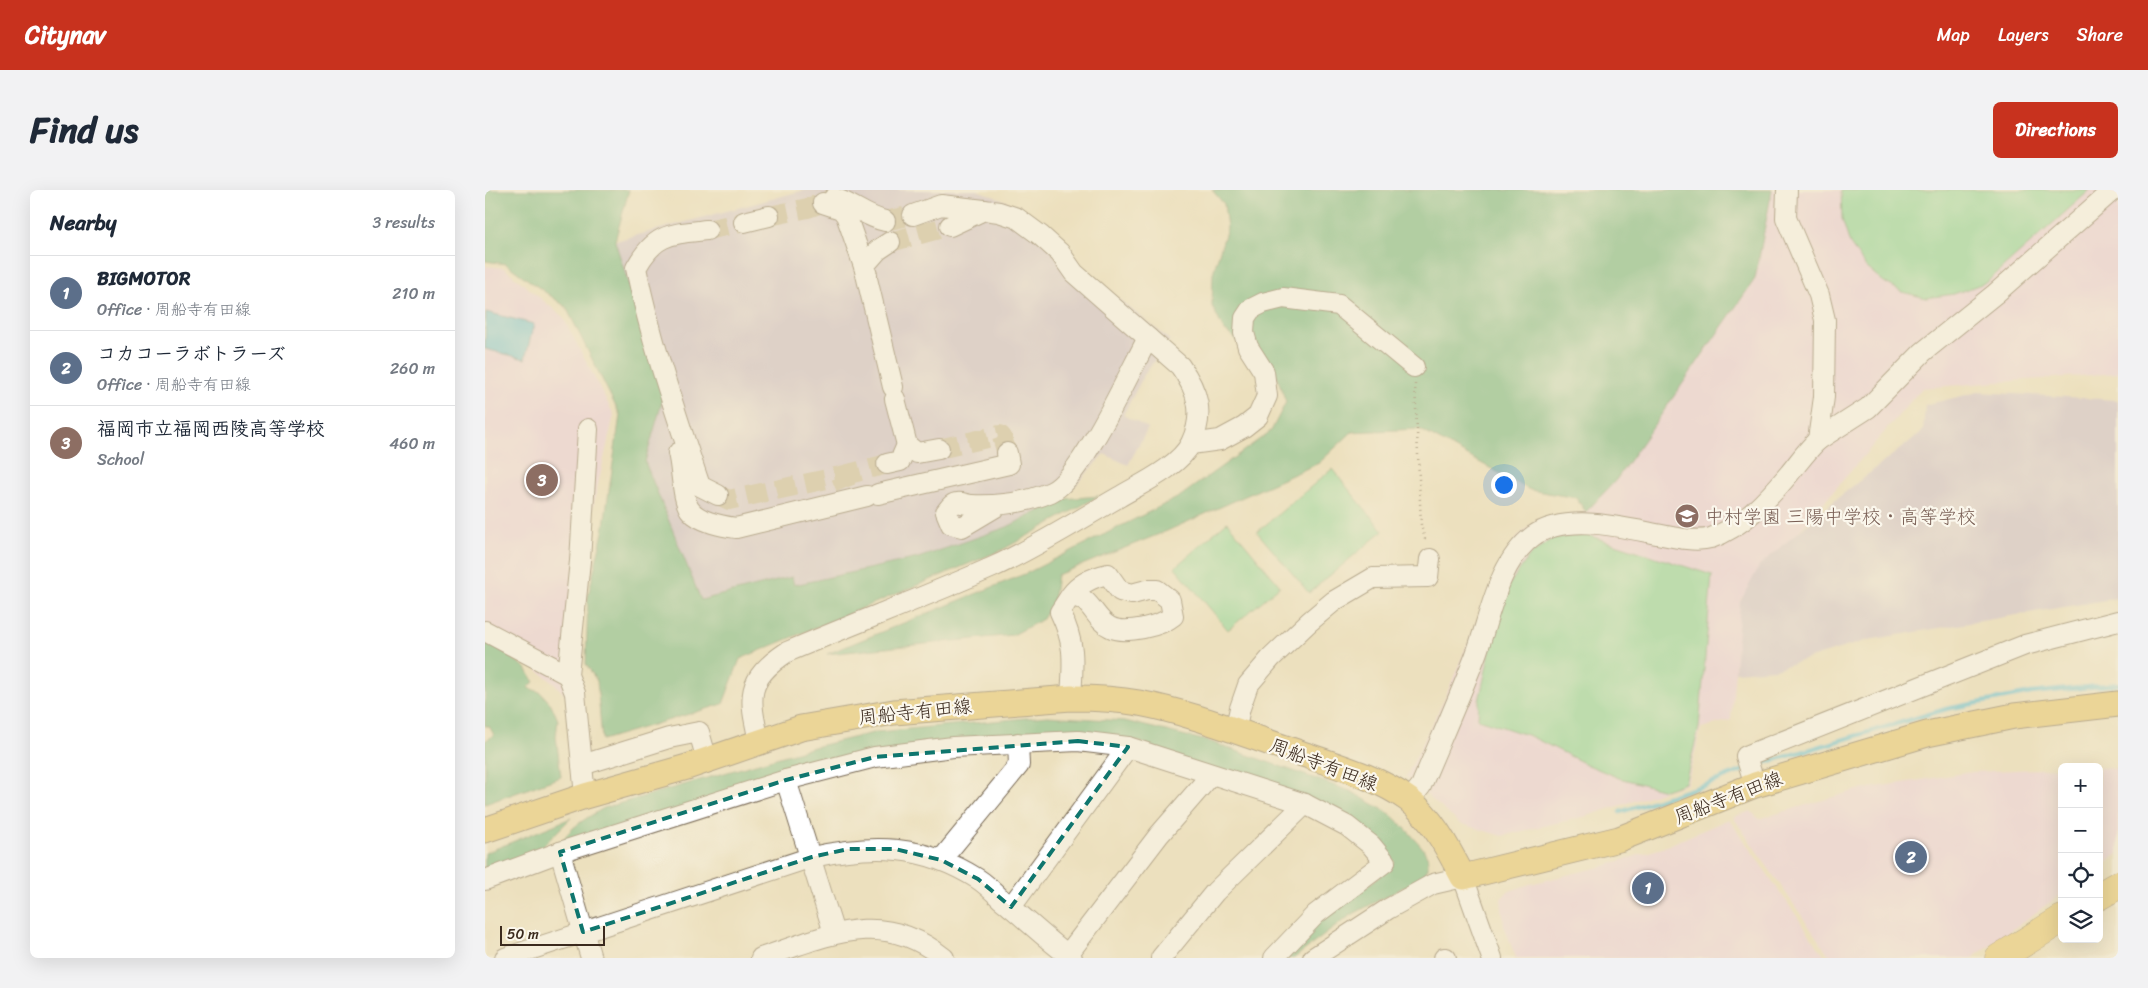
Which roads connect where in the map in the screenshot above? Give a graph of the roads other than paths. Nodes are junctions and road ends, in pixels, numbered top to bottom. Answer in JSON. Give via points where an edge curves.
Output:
{"nodes":[{"id":1,"x":1787,"y":190,"type":"edge"},
{"id":2,"x":2113,"y":190,"type":"edge"},
{"id":3,"x":984,"y":210,"type":"junction"},
{"id":4,"x":913,"y":215,"type":"tunnel mouth"},
{"id":5,"x":769,"y":216,"type":"tunnel mouth"},
{"id":6,"x":885,"y":221,"type":"tunnel mouth"},
{"id":7,"x":744,"y":222,"type":"tunnel mouth"},
{"id":8,"x":950,"y":226,"type":"tunnel mouth"},
{"id":9,"x":707,"y":230,"type":"tunnel mouth"},
{"id":10,"x":890,"y":242,"type":"tunnel mouth"},
{"id":11,"x":867,"y":275,"type":"junction"},
{"id":12,"x":1148,"y":338,"type":"junction"},
{"id":13,"x":1414,"y":367,"type":"road end"},
{"id":14,"x":677,"y":415,"type":"junction"},
{"id":15,"x":589,"y":429,"type":"dead end"},
{"id":16,"x":1818,"y":440,"type":"junction"},
{"id":17,"x":907,"y":444,"type":"junction"},
{"id":18,"x":1191,"y":444,"type":"junction"},
{"id":19,"x":939,"y":449,"type":"tunnel mouth"},
{"id":20,"x":1007,"y":453,"type":"dead end"},
{"id":21,"x":887,"y":464,"type":"tunnel mouth"},
{"id":22,"x":718,"y":495,"type":"tunnel mouth"},
{"id":23,"x":999,"y":505,"type":"dead end"},
{"id":24,"x":1430,"y":558,"type":"road end"},
{"id":25,"x":1071,"y":595,"type":"junction"},
{"id":26,"x":2118,"y":621,"type":"edge"},
{"id":27,"x":485,"y":630,"type":"edge"},
{"id":28,"x":568,"y":676,"type":"junction"},
{"id":29,"x":1071,"y":698,"type":"junction"},
{"id":30,"x":2118,"y":704,"type":"edge"},
{"id":31,"x":1235,"y":731,"type":"junction"},
{"id":32,"x":759,"y":741,"type":"junction"},
{"id":33,"x":1018,"y":743,"type":"junction"},
{"id":34,"x":1128,"y":747,"type":"junction"},
{"id":35,"x":707,"y":760,"type":"junction"},
{"id":36,"x":582,"y":765,"type":"junction"},
{"id":37,"x":1211,"y":775,"type":"junction"},
{"id":38,"x":786,"y":780,"type":"junction"},
{"id":39,"x":1755,"y":785,"type":"junction"},
{"id":40,"x":585,"y":796,"type":"junction"},
{"id":41,"x":1409,"y":801,"type":"junction"},
{"id":42,"x":1305,"y":804,"type":"junction"},
{"id":43,"x":485,"y":830,"type":"edge"},
{"id":44,"x":559,"y":852,"type":"junction"},
{"id":45,"x":811,"y":856,"type":"junction"},
{"id":46,"x":941,"y":860,"type":"junction"},
{"id":47,"x":1463,"y":877,"type":"junction"},
{"id":48,"x":485,"y":880,"type":"edge"},
{"id":49,"x":2118,"y":885,"type":"edge"},
{"id":50,"x":2103,"y":894,"type":"edge"},
{"id":51,"x":1011,"y":907,"type":"junction"},
{"id":52,"x":2058,"y":921,"type":"edge"},
{"id":53,"x":583,"y":932,"type":"junction"},
{"id":54,"x":834,"y":933,"type":"junction"},
{"id":55,"x":940,"y":957,"type":"edge"},
{"id":56,"x":1068,"y":957,"type":"edge"},
{"id":57,"x":505,"y":958,"type":"edge"},
{"id":58,"x":591,"y":958,"type":"edge"},
{"id":59,"x":761,"y":958,"type":"edge"},
{"id":60,"x":1161,"y":958,"type":"edge"},
{"id":61,"x":1274,"y":958,"type":"edge"},
{"id":62,"x":1313,"y":958,"type":"edge"},
{"id":63,"x":1492,"y":958,"type":"edge"},
{"id":64,"x":1999,"y":958,"type":"edge"}],
"edges":[{"from":1,"to":16,"type":"street","via":[[1786,218],[1819,295],[1825,320],[1825,388]]},
{"from":2,"to":16,"type":"street","via":[[1995,294],[1923,352],[1868,408]]},
{"from":3,"to":4,"type":"street","via":[[941,205]]},
{"from":3,"to":8,"type":"street"},
{"from":3,"to":12,"type":"street","via":[[1017,218],[1040,235],[1074,273]]},
{"from":5,"to":7,"type":"street"},
{"from":6,"to":11,"type":"street","via":[[871,218],[855,206],[829,200],[846,215]]},
{"from":9,"to":14,"type":"street","via":[[661,238],[636,268]]},
{"from":10,"to":11,"type":"street","via":[[864,266]]},
{"from":11,"to":17,"type":"street"},
{"from":12,"to":18,"type":"street","via":[[1173,359],[1192,382],[1199,415]]},
{"from":12,"to":23,"type":"street","via":[[1083,459],[1065,482],[1052,492]]},
{"from":13,"to":18,"type":"street","via":[[1339,306],[1283,298],[1263,304],[1251,309],[1245,318],[1244,333],[1248,347],[1264,372],[1267,396],[1258,416],[1220,440]]},
{"from":14,"to":20,"type":"street","via":[[673,431],[687,502],[691,511],[726,527],[736,528],[860,495],[1009,464]]},
{"from":14,"to":22,"type":"street","via":[[700,486]]},
{"from":15,"to":28,"type":"street"},
{"from":16,"to":41,"type":"street","via":[[1763,503],[1735,527],[1709,538],[1680,539],[1582,522],[1556,526],[1534,536],[1519,550],[1497,587],[1476,656],[1421,786]]},
{"from":17,"to":19,"type":"street","via":[[917,453]]},
{"from":17,"to":21,"type":"street","via":[[900,461]]},
{"from":18,"to":32,"type":"street","via":[[1179,459],[1143,483],[995,566],[787,652],[775,660],[763,672],[753,690],[751,706]]},
{"from":24,"to":31,"type":"street","via":[[1427,577],[1373,578],[1334,601],[1309,622],[1248,685]]},
{"from":25,"to":25,"type":"street","via":[[1084,600],[1110,627],[1122,630],[1166,622],[1173,616],[1170,600],[1157,590],[1132,594],[1120,591],[1108,574],[1094,577]]},
{"from":25,"to":29,"type":"street","via":[[1059,612],[1069,631],[1074,654]]},
{"from":26,"to":39,"type":"street","via":[[2025,645],[1746,756]]},
{"from":27,"to":28,"type":"street"},
{"from":28,"to":36,"type":"street","via":[[575,693]]},
{"from":29,"to":31,"type":"main road","name":"周船寺有田線","via":[[1137,702]]},
{"from":29,"to":32,"type":"main road","name":"周船寺有田線","via":[[894,712],[801,728]]},
{"from":30,"to":39,"type":"main road","name":"周船寺有田線","via":[[2014,716],[1927,734]]},
{"from":31,"to":41,"type":"main road","name":"周船寺有田線","via":[[1340,768]]},
{"from":32,"to":35,"type":"main road","name":"周船寺有田線"},
{"from":33,"to":34,"type":"street","via":[[1078,741]]},
{"from":33,"to":38,"type":"street","via":[[875,757]]},
{"from":33,"to":46,"type":"street","via":[[1019,765]]},
{"from":34,"to":37,"type":"street"},
{"from":34,"to":51,"type":"street"},
{"from":35,"to":36,"type":"street","via":[[699,732]]},
{"from":35,"to":40,"type":"main road","name":"周船寺有田線"},
{"from":36,"to":40,"type":"street"},
{"from":37,"to":42,"type":"street"},
{"from":37,"to":56,"type":"street","via":[[1159,835]]},
{"from":38,"to":44,"type":"street"},
{"from":38,"to":45,"type":"street"},
{"from":39,"to":47,"type":"main road","name":"周船寺有田線","via":[[1619,839]]},
{"from":40,"to":43,"type":"main road","name":"周船寺有田線"},
{"from":41,"to":47,"type":"main road","name":"周船寺有田線","via":[[1443,840]]},
{"from":42,"to":60,"type":"street","via":[[1215,892]]},
{"from":42,"to":61,"type":"street","via":[[1347,826],[1371,845],[1385,862],[1316,914]]},
{"from":44,"to":48,"type":"street"},
{"from":44,"to":53,"type":"street"},
{"from":45,"to":46,"type":"street","via":[[873,848],[895,849]]},
{"from":45,"to":53,"type":"street"},
{"from":45,"to":54,"type":"street"},
{"from":46,"to":51,"type":"street","via":[[978,879]]},
{"from":47,"to":62,"type":"street","via":[[1433,884]]},
{"from":47,"to":63,"type":"street"},
{"from":49,"to":50,"type":"highway"},
{"from":51,"to":56,"type":"street"},
{"from":52,"to":64,"type":"highway"},
{"from":53,"to":57,"type":"street"},
{"from":53,"to":58,"type":"street"},
{"from":54,"to":55,"type":"street","via":[[856,929],[888,930],[919,940]]},
{"from":54,"to":59,"type":"street"}]}
